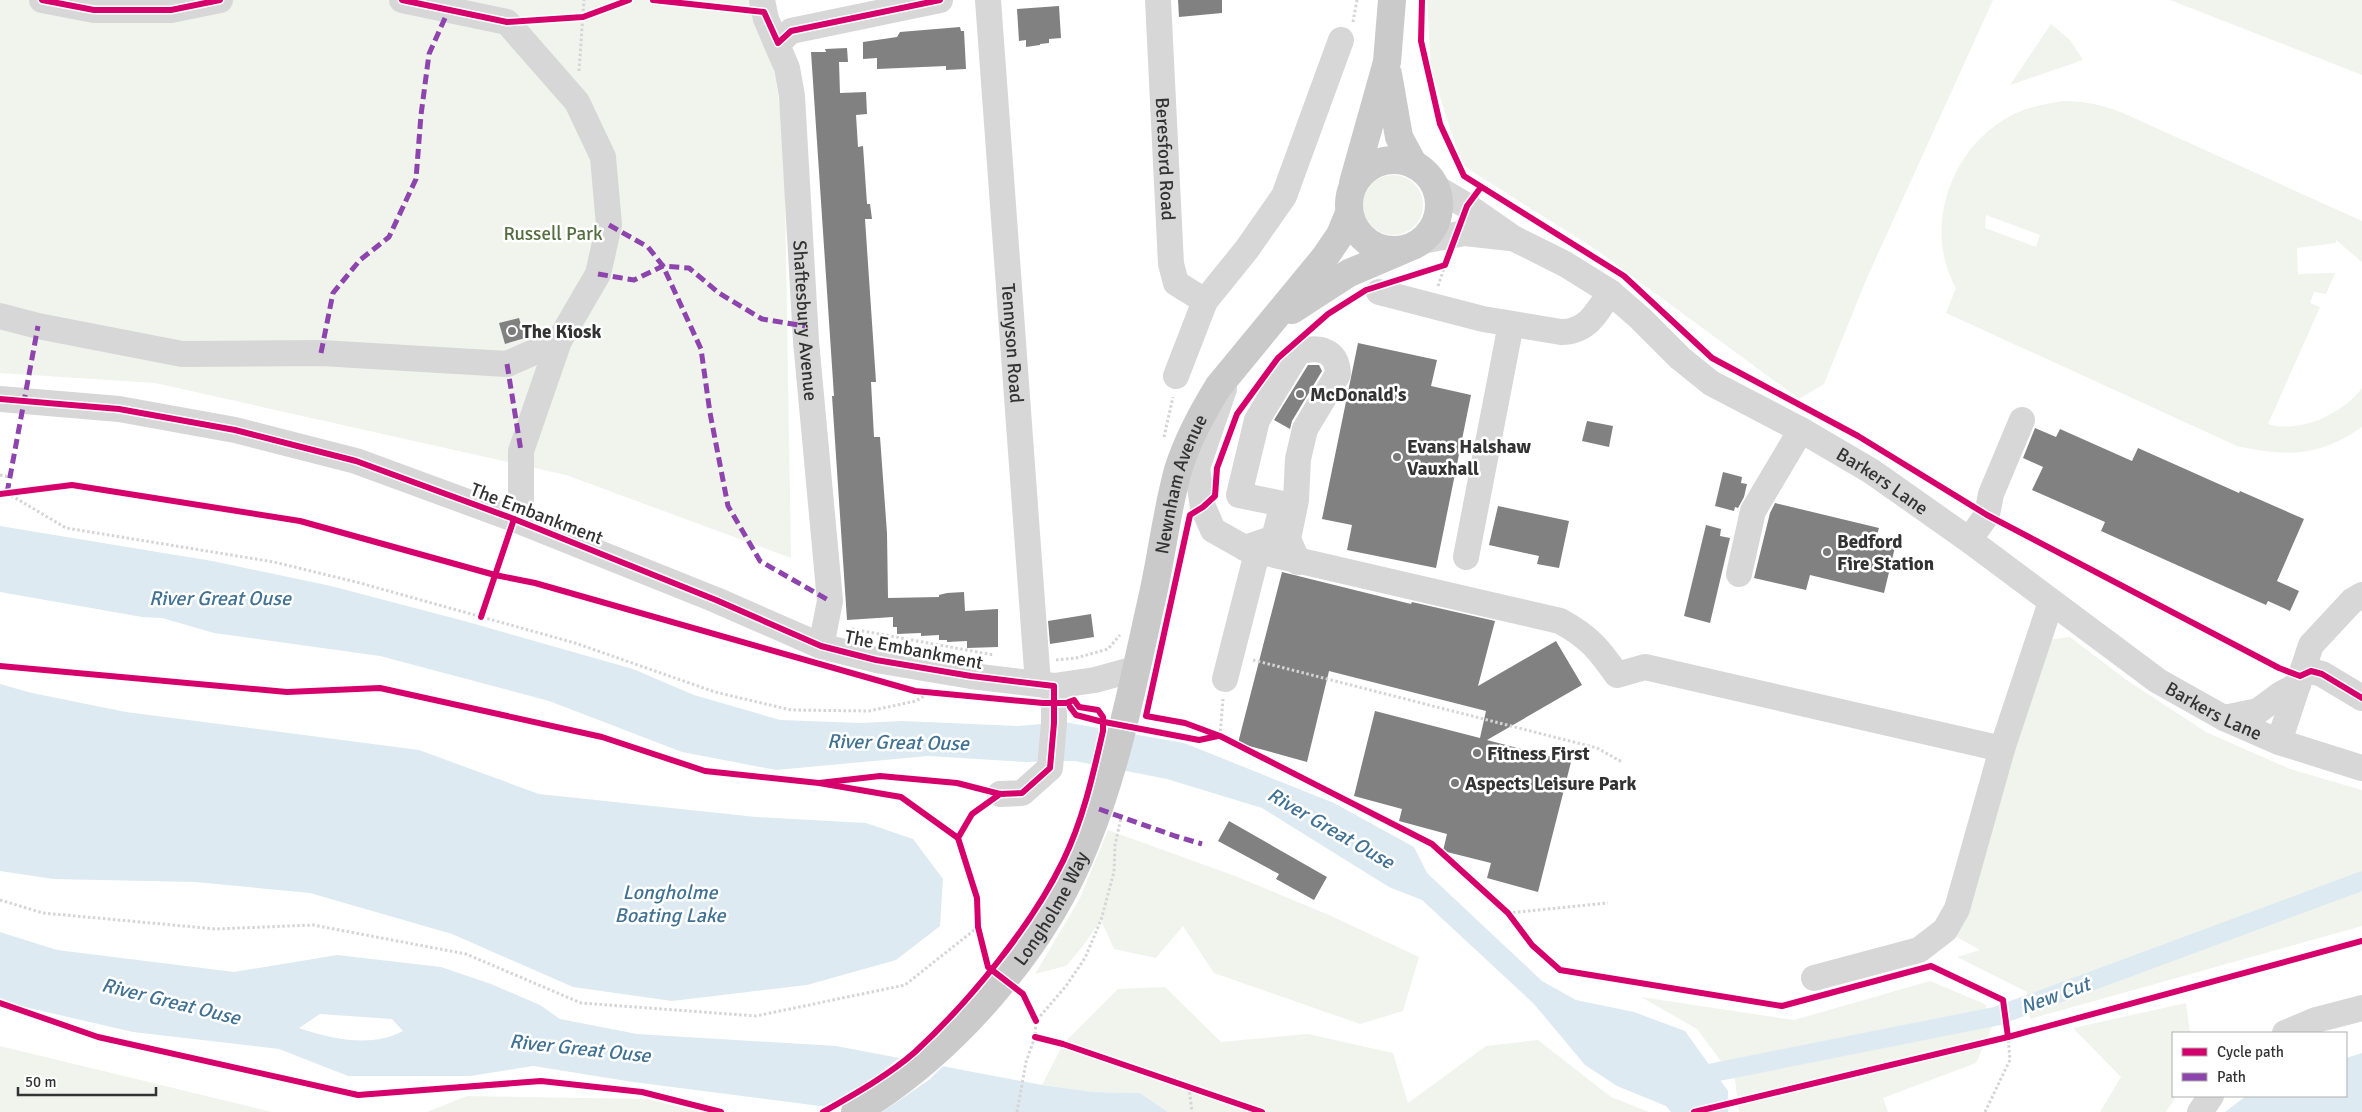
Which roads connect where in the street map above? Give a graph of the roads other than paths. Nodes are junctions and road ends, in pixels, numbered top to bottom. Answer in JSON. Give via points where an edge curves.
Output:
{"nodes":[{"id":1,"x":42,"y":0,"type":"edge"},
{"id":2,"x":220,"y":0,"type":"edge"},
{"id":3,"x":402,"y":0,"type":"edge"},
{"id":4,"x":762,"y":0,"type":"edge"},
{"id":5,"x":940,"y":0,"type":"edge"},
{"id":6,"x":988,"y":0,"type":"edge"},
{"id":7,"x":1158,"y":0,"type":"edge"},
{"id":8,"x":1392,"y":0,"type":"edge"},
{"id":9,"x":1341,"y":40,"type":"dead end"},
{"id":10,"x":778,"y":43,"type":"junction"},
{"id":11,"x":1387,"y":62,"type":"junction"},
{"id":12,"x":1414,"y":165,"type":"junction"},
{"id":13,"x":1435,"y":187,"type":"junction"},
{"id":14,"x":1350,"y":200,"type":"junction"},
{"id":15,"x":1513,"y":238,"type":"junction"},
{"id":16,"x":1413,"y":245,"type":"junction"},
{"id":17,"x":1379,"y":292,"type":"dead end"},
{"id":18,"x":1610,"y":292,"type":"junction"},
{"id":19,"x":1205,"y":301,"type":"junction"},
{"id":20,"x":0,"y":316,"type":"edge"},
{"id":21,"x":1274,"y":321,"type":"junction"},
{"id":22,"x":1511,"y":324,"type":"junction"},
{"id":23,"x":558,"y":341,"type":"junction"},
{"id":24,"x":1229,"y":371,"type":"junction"},
{"id":25,"x":1176,"y":376,"type":"dead end"},
{"id":26,"x":0,"y":399,"type":"edge"},
{"id":27,"x":2022,"y":420,"type":"dead end"},
{"id":28,"x":1801,"y":430,"type":"junction"},
{"id":29,"x":514,"y":518,"type":"junction"},
{"id":30,"x":1970,"y":540,"type":"junction"},
{"id":31,"x":1251,"y":550,"type":"junction"},
{"id":32,"x":1466,"y":557,"type":"dead end"},
{"id":33,"x":1298,"y":562,"type":"junction"},
{"id":34,"x":1739,"y":574,"type":"dead end"},
{"id":35,"x":2362,"y":595,"type":"edge"},
{"id":36,"x":2051,"y":602,"type":"junction"},
{"id":37,"x":821,"y":646,"type":"junction"},
{"id":38,"x":1135,"y":669,"type":"junction"},
{"id":39,"x":1225,"y":679,"type":"road end"},
{"id":40,"x":2299,"y":681,"type":"junction"},
{"id":41,"x":1046,"y":685,"type":"junction"},
{"id":42,"x":2362,"y":698,"type":"edge"},
{"id":43,"x":2224,"y":718,"type":"junction"},
{"id":44,"x":2279,"y":742,"type":"junction"},
{"id":45,"x":2002,"y":749,"type":"junction"},
{"id":46,"x":2362,"y":768,"type":"edge"},
{"id":47,"x":1000,"y":794,"type":"dead end"},
{"id":48,"x":1814,"y":978,"type":"dead end"},
{"id":49,"x":2362,"y":1008,"type":"edge"},
{"id":50,"x":2288,"y":1032,"type":"edge"},
{"id":51,"x":2209,"y":1097,"type":"edge"},
{"id":52,"x":855,"y":1112,"type":"edge"},
{"id":53,"x":2200,"y":1112,"type":"edge"}],
"edges":[{"from":1,"to":2,"type":"street","via":[[94,10],[171,10]]},
{"from":3,"to":23,"type":"street","via":[[507,22],[577,102],[603,157],[609,226],[598,274]]},
{"from":4,"to":10,"type":"street","name":"Shaftesbury Avenue","via":[[766,19]]},
{"from":5,"to":10,"type":"street","via":[[790,31]]},
{"from":6,"to":41,"type":"street","name":"Tennyson Road"},
{"from":7,"to":19,"type":"street","name":"Beresford Road","via":[[1172,264],[1176,283]]},
{"from":8,"to":11,"type":"main road","name":"Newnham Avenue"},
{"from":9,"to":19,"type":"street","via":[[1284,196]]},
{"from":10,"to":37,"type":"street","name":"Shaftesbury Avenue","via":[[792,96],[806,341],[828,567],[830,601]]},
{"from":11,"to":12,"type":"main road","name":"Newnham Avenue","via":[[1398,132]]},
{"from":11,"to":14,"type":"main road","name":"Newnham Avenue"},
{"from":12,"to":13,"type":"main road","via":[[1423,170]]},
{"from":12,"to":14,"type":"main road","via":[[1397,160],[1379,162],[1360,174]]},
{"from":13,"to":15,"type":"street","name":"Barkers Lane"},
{"from":13,"to":16,"type":"main road","via":[[1439,198],[1436,222]]},
{"from":14,"to":16,"type":"main road","via":[[1356,230],[1368,243],[1379,248]]},
{"from":14,"to":21,"type":"main road","name":"Newnham Avenue","via":[[1333,246]]},
{"from":15,"to":16,"type":"street","name":"Barkers Lane","via":[[1455,234]]},
{"from":15,"to":18,"type":"street","name":"Barkers Lane","via":[[1565,264]]},
{"from":16,"to":21,"type":"main road","name":"Newnham Avenue","via":[[1349,273]]},
{"from":17,"to":22,"type":"street"},
{"from":18,"to":22,"type":"street","via":[[1588,324],[1571,332]]},
{"from":18,"to":28,"type":"street","name":"Barkers Lane","via":[[1711,383]]},
{"from":19,"to":25,"type":"street"},
{"from":20,"to":23,"type":"street","via":[[182,354],[321,353],[507,364]]},
{"from":21,"to":24,"type":"main road","name":"Newnham Avenue"},
{"from":22,"to":32,"type":"street"},
{"from":23,"to":29,"type":"street","via":[[522,451],[521,501]]},
{"from":24,"to":31,"type":"street","via":[[1197,468],[1203,508],[1213,530]]},
{"from":24,"to":38,"type":"main road","name":"Newnham Avenue","via":[[1205,408],[1178,470]]},
{"from":26,"to":29,"type":"street","name":"The Embankment","via":[[119,409],[235,430],[356,461]]},
{"from":27,"to":30,"type":"street","via":[[1991,494],[1987,515]]},
{"from":28,"to":30,"type":"street","name":"Barkers Lane","via":[[1871,471]]},
{"from":28,"to":34,"type":"street","via":[[1753,511]]},
{"from":29,"to":37,"type":"street","name":"The Embankment"},
{"from":30,"to":36,"type":"street","name":"Barkers Lane"},
{"from":31,"to":33,"type":"street"},
{"from":31,"to":33,"type":"street","via":[[1274,538],[1283,504],[1239,495],[1257,420],[1298,352],[1318,348],[1331,355],[1338,365],[1338,374],[1305,429],[1298,459],[1296,500],[1288,538]]},
{"from":31,"to":39,"type":"street"},
{"from":33,"to":45,"type":"street","via":[[1560,621],[1582,633],[1598,648],[1617,675],[1645,667]]},
{"from":35,"to":40,"type":"street","via":[[2352,601],[2311,645]]},
{"from":36,"to":43,"type":"street","name":"Barkers Lane","via":[[2158,681]]},
{"from":36,"to":45,"type":"street"},
{"from":37,"to":41,"type":"street","name":"The Embankment","via":[[876,660]]},
{"from":38,"to":41,"type":"street","name":"The Embankment","via":[[1095,680]]},
{"from":38,"to":52,"type":"main road","name":"Longholme Way","via":[[1108,779],[1085,847],[1036,935],[993,991],[944,1044],[895,1086]]},
{"from":40,"to":42,"type":"street","via":[[2311,671]]},
{"from":40,"to":43,"type":"street","via":[[2258,712]]},
{"from":40,"to":44,"type":"street"},
{"from":41,"to":47,"type":"street","name":"Tennyson Road","via":[[1054,723],[1050,768],[1022,793]]},
{"from":43,"to":44,"type":"street","name":"Barkers Lane"},
{"from":44,"to":46,"type":"street","name":"Barkers Lane"},
{"from":45,"to":48,"type":"street","via":[[1957,909],[1945,930],[1919,950]]},
{"from":49,"to":50,"type":"street","via":[[2316,1020]]},
{"from":51,"to":53,"type":"street"}]}
